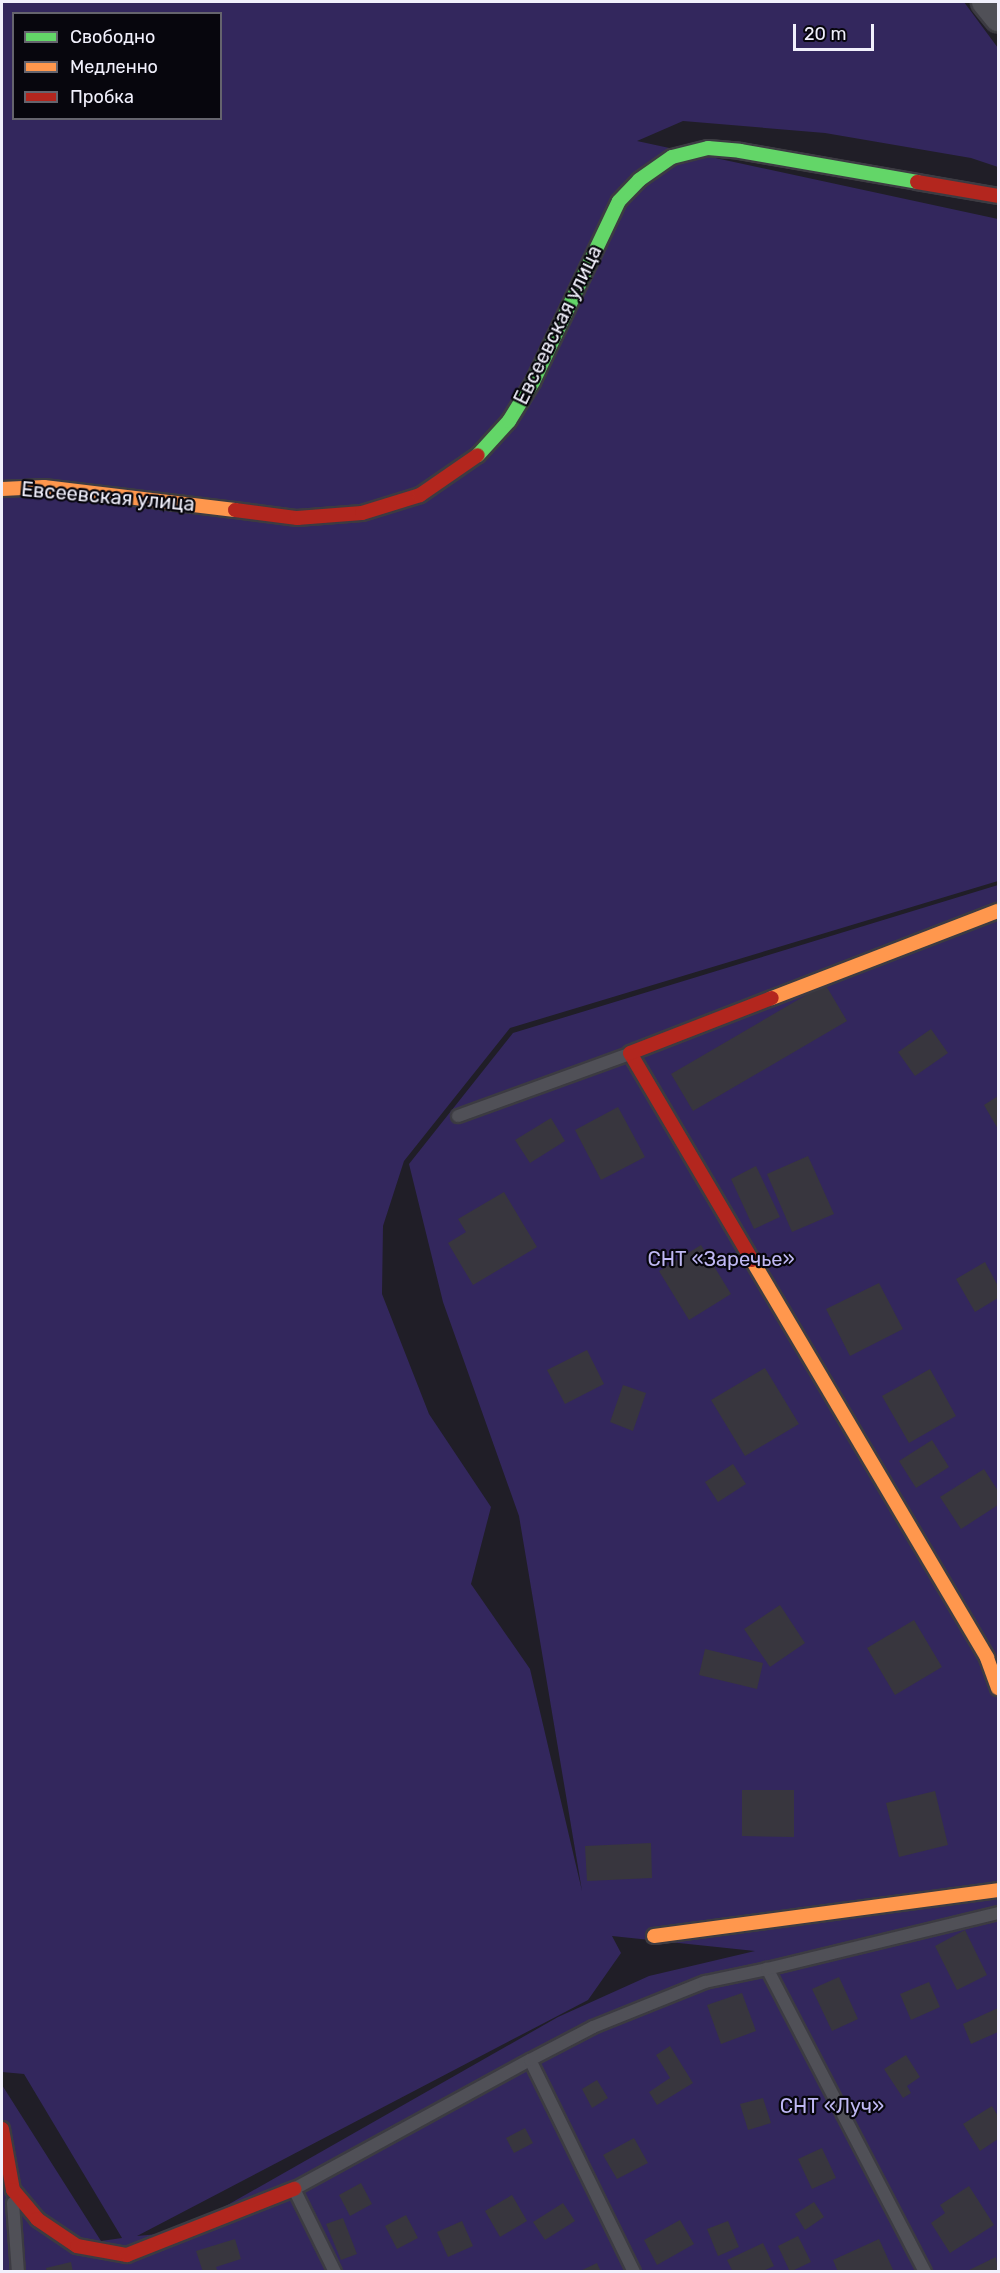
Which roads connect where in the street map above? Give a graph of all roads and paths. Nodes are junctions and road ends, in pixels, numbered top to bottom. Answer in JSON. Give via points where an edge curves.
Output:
{"nodes":[{"id":1,"x":985,"y":2,"type":"edge"},
{"id":2,"x":999,"y":18,"type":"edge"},
{"id":3,"x":999,"y":196,"type":"edge"},
{"id":4,"x":2,"y":489,"type":"edge"},
{"id":5,"x":999,"y":911,"type":"edge"},
{"id":6,"x":630,"y":1053,"type":"junction"},
{"id":7,"x":458,"y":1116,"type":"dead end"},
{"id":8,"x":999,"y":1688,"type":"edge"},
{"id":9,"x":999,"y":1890,"type":"edge"},
{"id":10,"x":999,"y":1913,"type":"edge"},
{"id":11,"x":654,"y":1936,"type":"dead end"},
{"id":12,"x":767,"y":1969,"type":"junction"},
{"id":13,"x":530,"y":2060,"type":"junction"},
{"id":14,"x":2,"y":2129,"type":"edge"},
{"id":15,"x":294,"y":2188,"type":"junction"},
{"id":16,"x":13,"y":2190,"type":"junction"},
{"id":17,"x":18,"y":2271,"type":"edge"},
{"id":18,"x":335,"y":2271,"type":"edge"},
{"id":19,"x":634,"y":2271,"type":"edge"},
{"id":20,"x":925,"y":2271,"type":"edge"}],
"edges":[{"from":1,"to":2,"type":"street"},
{"from":3,"to":4,"type":"street","name":"Евсеевская улица","via":[[740,151],[708,148],[672,157],[639,180],[619,201],[533,382],[509,421],[471,463],[420,495],[362,513],[297,518],[44,487]]},
{"from":5,"to":6,"type":"street"},
{"from":6,"to":7,"type":"lane"},
{"from":6,"to":8,"type":"street","via":[[981,1647]]},
{"from":9,"to":11,"type":"street"},
{"from":10,"to":12,"type":"lane"},
{"from":12,"to":13,"type":"lane","via":[[705,1982],[593,2027]]},
{"from":12,"to":20,"type":"lane"},
{"from":13,"to":15,"type":"lane"},
{"from":13,"to":19,"type":"lane"},
{"from":14,"to":16,"type":"street"},
{"from":15,"to":16,"type":"street","via":[[127,2255],[76,2246],[37,2219]]},
{"from":15,"to":18,"type":"lane"},
{"from":16,"to":17,"type":"lane"}]}
